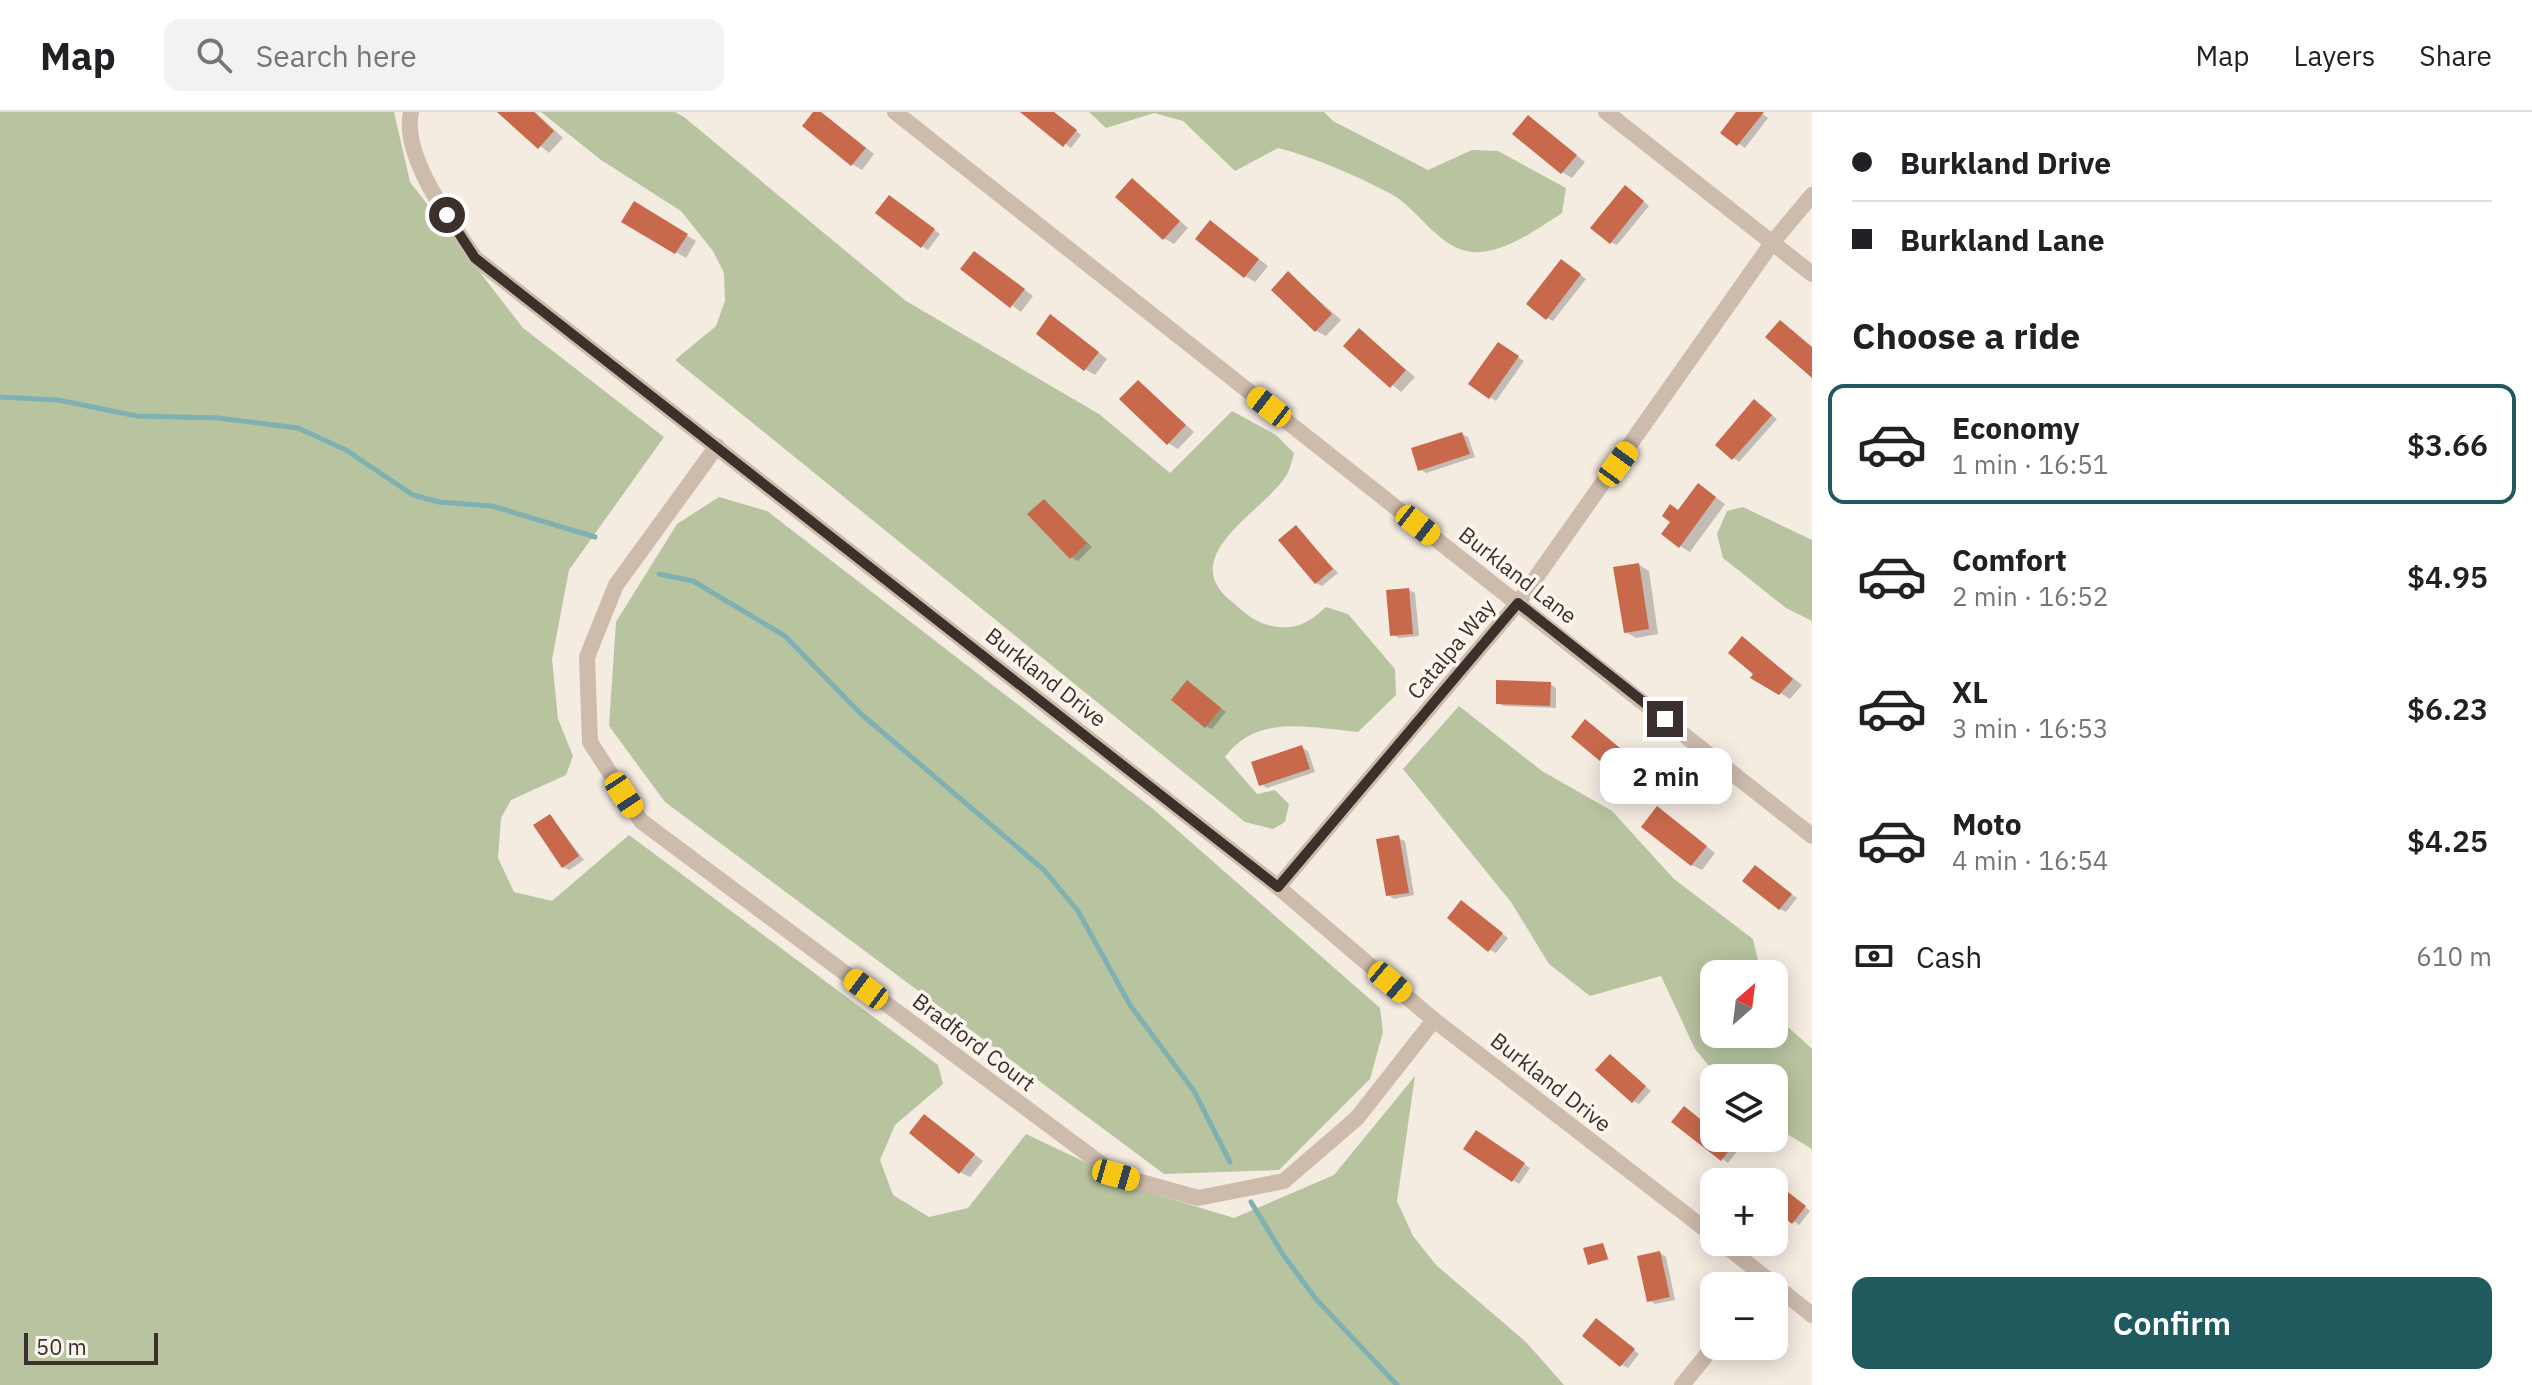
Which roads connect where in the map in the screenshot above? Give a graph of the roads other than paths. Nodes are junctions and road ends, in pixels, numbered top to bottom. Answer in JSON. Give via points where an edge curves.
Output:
{"nodes":[{"id":1,"x":411,"y":112,"type":"edge"},
{"id":2,"x":895,"y":112,"type":"edge"},
{"id":3,"x":1606,"y":112,"type":"edge"},
{"id":4,"x":1812,"y":195,"type":"edge"},
{"id":5,"x":1772,"y":243,"type":"junction"},
{"id":6,"x":1812,"y":274,"type":"edge"},
{"id":7,"x":717,"y":446,"type":"junction"},
{"id":8,"x":1518,"y":603,"type":"junction"},
{"id":9,"x":1812,"y":836,"type":"edge"},
{"id":10,"x":1278,"y":887,"type":"junction"},
{"id":11,"x":1434,"y":1020,"type":"junction"},
{"id":12,"x":1700,"y":1225,"type":"edge"},
{"id":13,"x":1737,"y":1256,"type":"edge"},
{"id":14,"x":1755,"y":1272,"type":"edge"},
{"id":15,"x":1788,"y":1298,"type":"edge"},
{"id":16,"x":1812,"y":1315,"type":"edge"},
{"id":17,"x":1703,"y":1360,"type":"edge"},
{"id":18,"x":1682,"y":1385,"type":"edge"}],
"edges":[{"from":1,"to":7,"type":"street","name":"Burkland Drive","via":[[408,126],[432,193],[475,258]]},
{"from":2,"to":8,"type":"street","name":"Burkland Lane"},
{"from":3,"to":5,"type":"street"},
{"from":4,"to":5,"type":"street","name":"Catalpa Way"},
{"from":5,"to":6,"type":"street"},
{"from":5,"to":8,"type":"street","name":"Catalpa Way"},
{"from":7,"to":10,"type":"street","name":"Burkland Drive"},
{"from":7,"to":11,"type":"street","name":"Bradford Court","via":[[616,585],[587,657],[590,742],[641,821],[1116,1175],[1198,1198],[1284,1181],[1357,1118]]},
{"from":8,"to":9,"type":"street","name":"Burkland Lane"},
{"from":8,"to":10,"type":"street","name":"Catalpa Way"},
{"from":10,"to":11,"type":"street","name":"Burkland Drive"},
{"from":11,"to":12,"type":"street","name":"Burkland Drive"},
{"from":13,"to":14,"type":"street"},
{"from":15,"to":16,"type":"street"},
{"from":17,"to":18,"type":"street"}]}
